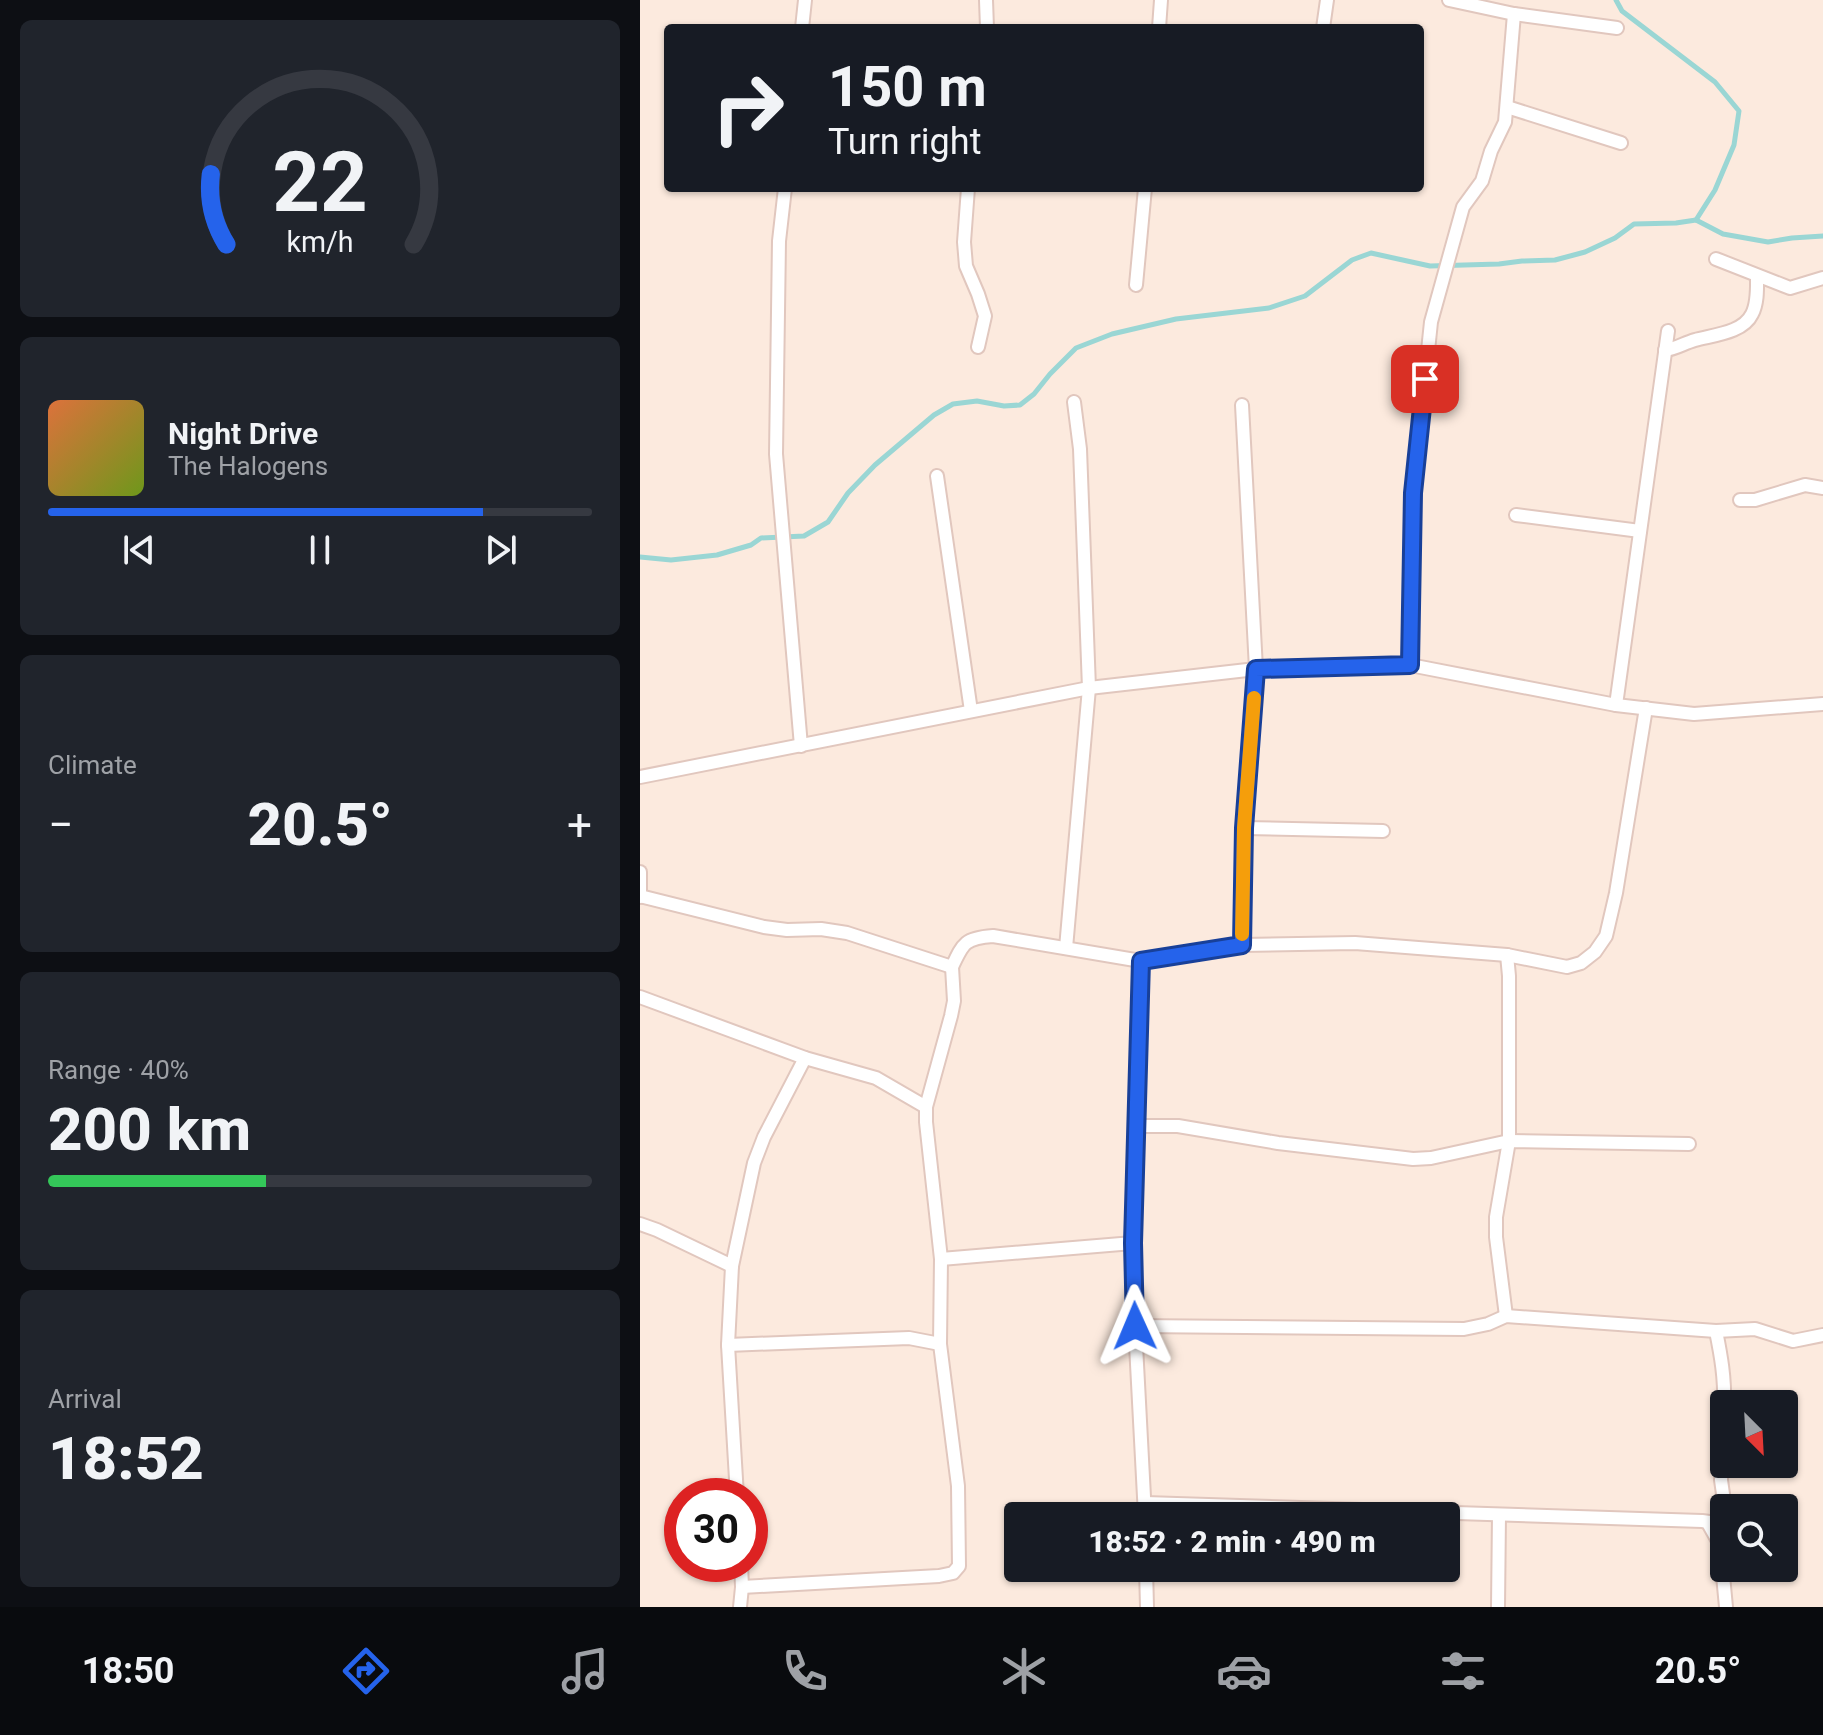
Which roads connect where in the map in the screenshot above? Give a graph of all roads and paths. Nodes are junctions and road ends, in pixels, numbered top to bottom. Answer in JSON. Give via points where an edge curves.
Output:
{"nodes":[{"id":1,"x":805,"y":0,"type":"edge"},
{"id":2,"x":986,"y":0,"type":"edge"},
{"id":3,"x":1161,"y":0,"type":"edge"},
{"id":4,"x":1327,"y":0,"type":"edge"},
{"id":5,"x":1449,"y":0,"type":"edge"},
{"id":6,"x":1514,"y":14,"type":"junction"},
{"id":7,"x":802,"y":24,"type":"edge"},
{"id":8,"x":987,"y":24,"type":"edge"},
{"id":9,"x":1159,"y":24,"type":"edge"},
{"id":10,"x":1324,"y":24,"type":"edge"},
{"id":11,"x":1617,"y":28,"type":"dead end"},
{"id":12,"x":1507,"y":107,"type":"junction"},
{"id":13,"x":1621,"y":143,"type":"dead end"},
{"id":14,"x":785,"y":192,"type":"edge"},
{"id":15,"x":968,"y":192,"type":"edge"},
{"id":16,"x":1145,"y":192,"type":"edge"},
{"id":17,"x":1716,"y":259,"type":"dead end"},
{"id":18,"x":1757,"y":276,"type":"junction"},
{"id":19,"x":1823,"y":278,"type":"edge"},
{"id":20,"x":1136,"y":285,"type":"dead end"},
{"id":21,"x":1668,"y":331,"type":"dead end"},
{"id":22,"x":978,"y":347,"type":"dead end"},
{"id":23,"x":1665,"y":350,"type":"junction"},
{"id":24,"x":1074,"y":402,"type":"dead end"},
{"id":25,"x":1242,"y":405,"type":"dead end"},
{"id":26,"x":937,"y":476,"type":"dead end"},
{"id":27,"x":1823,"y":488,"type":"edge"},
{"id":28,"x":1740,"y":500,"type":"dead end"},
{"id":29,"x":1516,"y":515,"type":"dead end"},
{"id":30,"x":1640,"y":531,"type":"junction"},
{"id":31,"x":1410,"y":665,"type":"junction"},
{"id":32,"x":1256,"y":669,"type":"junction"},
{"id":33,"x":1089,"y":688,"type":"junction"},
{"id":34,"x":1823,"y":704,"type":"edge"},
{"id":35,"x":1616,"y":705,"type":"junction"},
{"id":36,"x":1646,"y":708,"type":"junction"},
{"id":37,"x":971,"y":711,"type":"junction"},
{"id":38,"x":801,"y":746,"type":"junction"},
{"id":39,"x":640,"y":777,"type":"edge"},
{"id":40,"x":1244,"y":828,"type":"junction"},
{"id":41,"x":1383,"y":831,"type":"dead end"},
{"id":42,"x":640,"y":872,"type":"edge"},
{"id":43,"x":640,"y":897,"type":"edge"},
{"id":44,"x":1242,"y":945,"type":"junction"},
{"id":45,"x":1066,"y":948,"type":"junction"},
{"id":46,"x":1507,"y":955,"type":"junction"},
{"id":47,"x":1141,"y":961,"type":"junction"},
{"id":48,"x":952,"y":967,"type":"junction"},
{"id":49,"x":640,"y":997,"type":"edge"},
{"id":50,"x":805,"y":1058,"type":"junction"},
{"id":51,"x":926,"y":1107,"type":"junction"},
{"id":52,"x":1138,"y":1126,"type":"junction"},
{"id":53,"x":1509,"y":1141,"type":"junction"},
{"id":54,"x":1689,"y":1144,"type":"dead end"},
{"id":55,"x":640,"y":1224,"type":"edge"},
{"id":56,"x":1133,"y":1243,"type":"junction"},
{"id":57,"x":941,"y":1259,"type":"junction"},
{"id":58,"x":732,"y":1266,"type":"junction"},
{"id":59,"x":1506,"y":1316,"type":"junction"},
{"id":60,"x":1135,"y":1326,"type":"junction"},
{"id":61,"x":1716,"y":1331,"type":"junction"},
{"id":62,"x":1823,"y":1335,"type":"edge"},
{"id":63,"x":940,"y":1344,"type":"junction"},
{"id":64,"x":728,"y":1345,"type":"junction"},
{"id":65,"x":1725,"y":1390,"type":"edge"},
{"id":66,"x":736,"y":1478,"type":"edge"},
{"id":67,"x":1145,"y":1502,"type":"edge"},
{"id":68,"x":1460,"y":1514,"type":"edge"},
{"id":69,"x":1499,"y":1515,"type":"junction"},
{"id":70,"x":1708,"y":1523,"type":"joint"},
{"id":71,"x":742,"y":1582,"type":"edge"},
{"id":72,"x":1146,"y":1582,"type":"edge"},
{"id":73,"x":742,"y":1587,"type":"junction"},
{"id":74,"x":740,"y":1607,"type":"edge"},
{"id":75,"x":1147,"y":1607,"type":"edge"},
{"id":76,"x":1498,"y":1607,"type":"edge"},
{"id":77,"x":1726,"y":1607,"type":"edge"}],
"edges":[{"from":1,"to":7,"type":"street"},
{"from":2,"to":8,"type":"street"},
{"from":3,"to":9,"type":"street"},
{"from":4,"to":10,"type":"street"},
{"from":5,"to":6,"type":"street"},
{"from":6,"to":11,"type":"street"},
{"from":6,"to":12,"type":"street"},
{"from":12,"to":13,"type":"street"},
{"from":12,"to":31,"type":"street","via":[[1482,181],[1459,217],[1431,322],[1413,493]]},
{"from":14,"to":38,"type":"street","via":[[776,454]]},
{"from":15,"to":22,"type":"street","via":[[966,266],[985,316]]},
{"from":16,"to":20,"type":"street"},
{"from":17,"to":18,"type":"street"},
{"from":18,"to":19,"type":"street","via":[[1790,288]]},
{"from":18,"to":23,"type":"street","via":[[1752,315],[1739,328]]},
{"from":21,"to":23,"type":"street"},
{"from":23,"to":30,"type":"street"},
{"from":24,"to":33,"type":"street"},
{"from":25,"to":32,"type":"street"},
{"from":26,"to":37,"type":"street"},
{"from":27,"to":28,"type":"street","via":[[1805,485]]},
{"from":29,"to":30,"type":"street"},
{"from":30,"to":35,"type":"street"},
{"from":31,"to":32,"type":"street"},
{"from":31,"to":35,"type":"street"},
{"from":32,"to":33,"type":"street"},
{"from":32,"to":40,"type":"street"},
{"from":33,"to":37,"type":"street"},
{"from":33,"to":45,"type":"street"},
{"from":34,"to":36,"type":"street","via":[[1694,714]]},
{"from":35,"to":36,"type":"street"},
{"from":36,"to":46,"type":"street","via":[[1606,936],[1588,958],[1567,967]]},
{"from":37,"to":38,"type":"street"},
{"from":38,"to":39,"type":"street"},
{"from":40,"to":41,"type":"street"},
{"from":40,"to":44,"type":"street"},
{"from":42,"to":43,"type":"street"},
{"from":43,"to":48,"type":"street","via":[[764,927],[847,933]]},
{"from":44,"to":46,"type":"street","via":[[1355,943]]},
{"from":44,"to":47,"type":"street"},
{"from":45,"to":47,"type":"street"},
{"from":45,"to":48,"type":"street","via":[[974,937]]},
{"from":46,"to":53,"type":"street"},
{"from":47,"to":52,"type":"street"},
{"from":48,"to":51,"type":"street","via":[[954,1001]]},
{"from":49,"to":50,"type":"street"},
{"from":50,"to":51,"type":"street","via":[[876,1078]]},
{"from":50,"to":58,"type":"street","via":[[754,1163]]},
{"from":51,"to":57,"type":"street"},
{"from":52,"to":53,"type":"street","via":[[1178,1126],[1413,1159]]},
{"from":52,"to":56,"type":"street"},
{"from":53,"to":54,"type":"street"},
{"from":53,"to":59,"type":"street","via":[[1496,1217]]},
{"from":55,"to":58,"type":"street"},
{"from":56,"to":57,"type":"street"},
{"from":56,"to":60,"type":"street"},
{"from":57,"to":63,"type":"street"},
{"from":58,"to":64,"type":"street"},
{"from":59,"to":60,"type":"street","via":[[1464,1329]]},
{"from":59,"to":61,"type":"street"},
{"from":60,"to":67,"type":"street"},
{"from":61,"to":62,"type":"street","via":[[1755,1329],[1793,1341]]},
{"from":61,"to":65,"type":"street"},
{"from":63,"to":64,"type":"street","via":[[909,1338]]},
{"from":63,"to":73,"type":"street","via":[[958,1486],[959,1566],[939,1576]]},
{"from":64,"to":66,"type":"street"},
{"from":68,"to":69,"type":"street"},
{"from":69,"to":70,"type":"street"},
{"from":69,"to":76,"type":"street"},
{"from":70,"to":77,"type":"street","via":[[1722,1548]]},
{"from":71,"to":73,"type":"street"},
{"from":72,"to":75,"type":"street"},
{"from":73,"to":74,"type":"street"}]}
